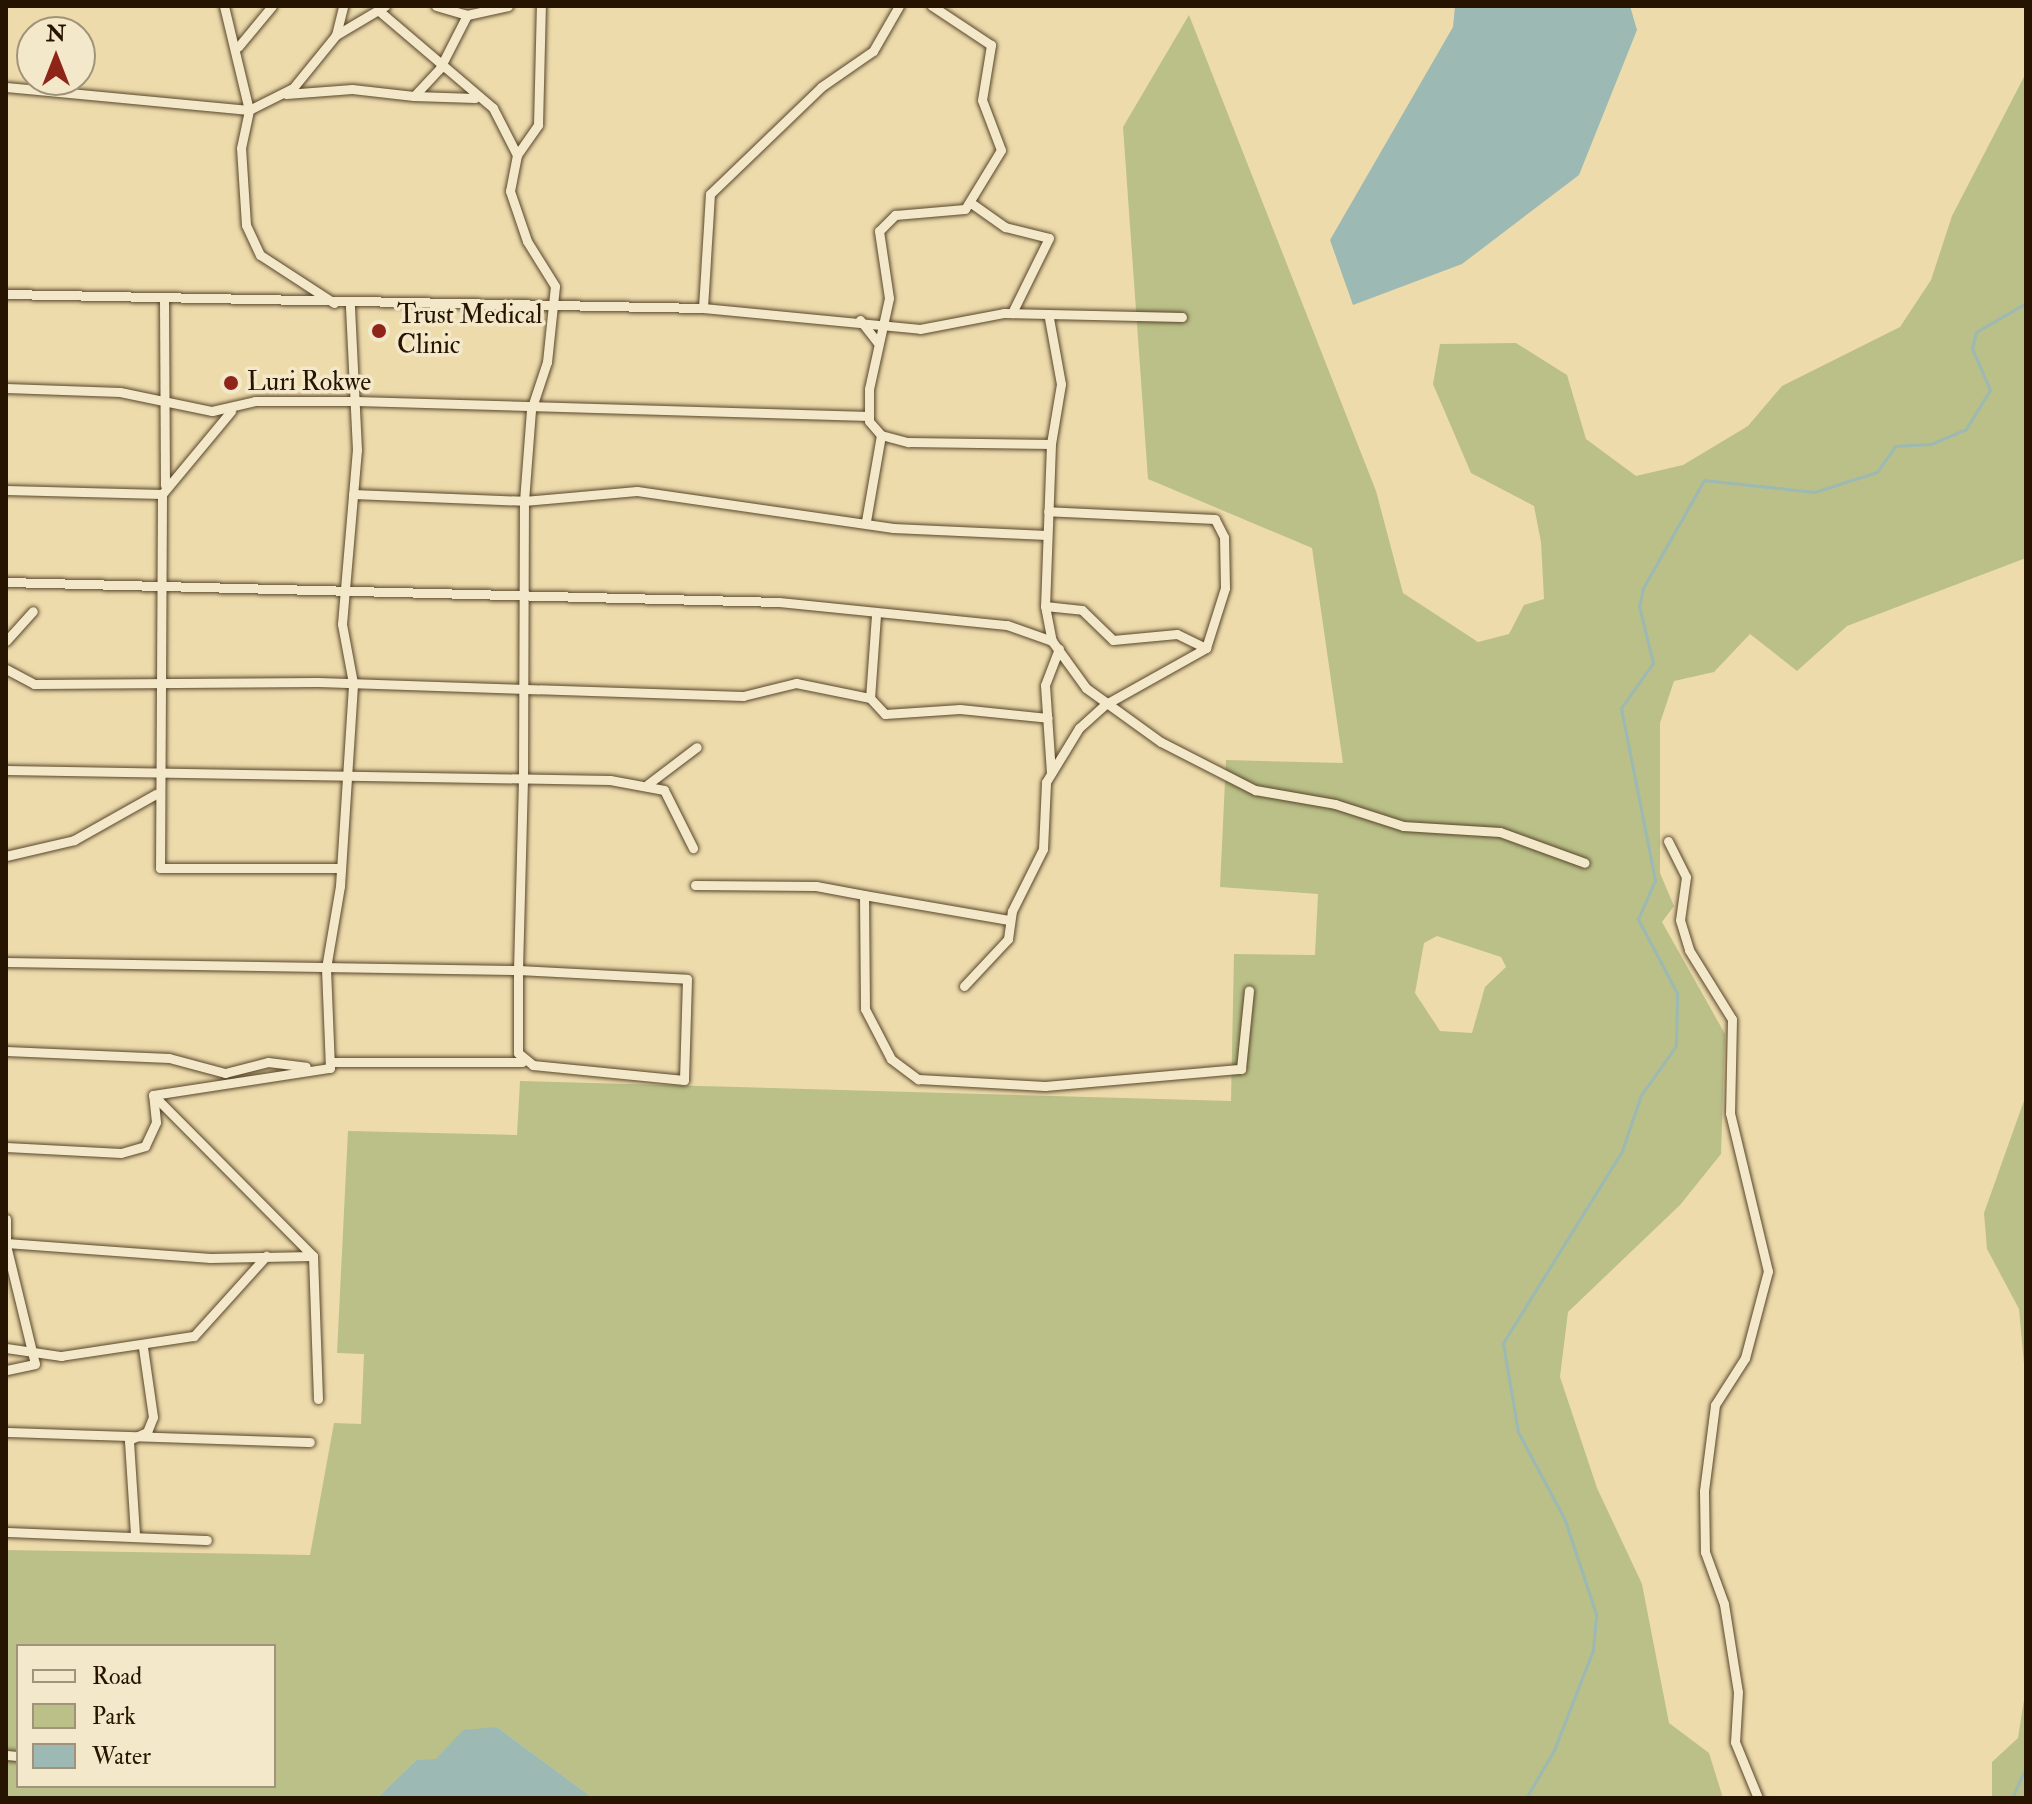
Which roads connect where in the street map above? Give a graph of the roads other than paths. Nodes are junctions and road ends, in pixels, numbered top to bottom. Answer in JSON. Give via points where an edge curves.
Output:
{"nodes":[{"id":1,"x":224,"y":6,"type":"edge"},
{"id":2,"x":272,"y":6,"type":"edge"},
{"id":3,"x":343,"y":6,"type":"edge"},
{"id":4,"x":436,"y":6,"type":"edge"},
{"id":5,"x":508,"y":6,"type":"edge"},
{"id":6,"x":541,"y":6,"type":"edge"},
{"id":7,"x":899,"y":6,"type":"edge"},
{"id":8,"x":932,"y":6,"type":"edge"},
{"id":9,"x":382,"y":8,"type":"edge"},
{"id":10,"x":467,"y":15,"type":"junction"},
{"id":11,"x":336,"y":35,"type":"junction"},
{"id":12,"x":238,"y":47,"type":"junction"},
{"id":13,"x":440,"y":68,"type":"junction"},
{"id":14,"x":6,"y":87,"type":"edge"},
{"id":15,"x":283,"y":94,"type":"junction"},
{"id":16,"x":414,"y":96,"type":"junction"},
{"id":17,"x":478,"y":99,"type":"junction"},
{"id":18,"x":249,"y":110,"type":"junction"},
{"id":19,"x":517,"y":155,"type":"junction"},
{"id":20,"x":971,"y":203,"type":"junction"},
{"id":21,"x":6,"y":294,"type":"edge"},
{"id":22,"x":164,"y":298,"type":"junction"},
{"id":23,"x":337,"y":304,"type":"junction"},
{"id":24,"x":350,"y":306,"type":"junction"},
{"id":25,"x":550,"y":307,"type":"junction"},
{"id":26,"x":703,"y":308,"type":"junction"},
{"id":27,"x":1012,"y":313,"type":"junction"},
{"id":28,"x":1182,"y":317,"type":"dead end"},
{"id":29,"x":1049,"y":318,"type":"junction"},
{"id":30,"x":860,"y":320,"type":"junction"},
{"id":31,"x":888,"y":325,"type":"junction"},
{"id":32,"x":877,"y":342,"type":"junction"},
{"id":33,"x":6,"y":388,"type":"edge"},
{"id":34,"x":356,"y":401,"type":"junction"},
{"id":35,"x":165,"y":402,"type":"junction"},
{"id":36,"x":531,"y":410,"type":"junction"},
{"id":37,"x":231,"y":411,"type":"junction"},
{"id":38,"x":869,"y":416,"type":"junction"},
{"id":39,"x":881,"y":435,"type":"junction"},
{"id":40,"x":1051,"y":444,"type":"junction"},
{"id":41,"x":6,"y":490,"type":"edge"},
{"id":42,"x":164,"y":490,"type":"junction"},
{"id":43,"x":353,"y":494,"type":"junction"},
{"id":44,"x":524,"y":501,"type":"junction"},
{"id":45,"x":1048,"y":511,"type":"junction"},
{"id":46,"x":866,"y":521,"type":"junction"},
{"id":47,"x":1047,"y":535,"type":"junction"},
{"id":48,"x":6,"y":582,"type":"edge"},
{"id":49,"x":343,"y":588,"type":"junction"},
{"id":50,"x":157,"y":590,"type":"junction"},
{"id":51,"x":522,"y":596,"type":"junction"},
{"id":52,"x":1045,"y":606,"type":"junction"},
{"id":53,"x":33,"y":611,"type":"dead end"},
{"id":54,"x":876,"y":615,"type":"junction"},
{"id":55,"x":6,"y":641,"type":"edge"},
{"id":56,"x":1056,"y":645,"type":"junction"},
{"id":57,"x":1206,"y":648,"type":"junction"},
{"id":58,"x":6,"y":669,"type":"edge"},
{"id":59,"x":163,"y":683,"type":"junction"},
{"id":60,"x":353,"y":683,"type":"junction"},
{"id":61,"x":522,"y":689,"type":"junction"},
{"id":62,"x":870,"y":698,"type":"junction"},
{"id":63,"x":1106,"y":704,"type":"junction"},
{"id":64,"x":1048,"y":718,"type":"junction"},
{"id":65,"x":697,"y":747,"type":"dead end"},
{"id":66,"x":6,"y":770,"type":"edge"},
{"id":67,"x":158,"y":773,"type":"junction"},
{"id":68,"x":1051,"y":773,"type":"junction"},
{"id":69,"x":345,"y":779,"type":"junction"},
{"id":70,"x":523,"y":781,"type":"junction"},
{"id":71,"x":648,"y":784,"type":"junction"},
{"id":72,"x":156,"y":794,"type":"junction"},
{"id":73,"x":1668,"y":841,"type":"dead end"},
{"id":74,"x":693,"y":848,"type":"dead end"},
{"id":75,"x":6,"y":856,"type":"edge"},
{"id":76,"x":1585,"y":863,"type":"dead end"},
{"id":77,"x":339,"y":868,"type":"junction"},
{"id":78,"x":695,"y":885,"type":"dead end"},
{"id":79,"x":864,"y":895,"type":"junction"},
{"id":80,"x":1009,"y":920,"type":"junction"},
{"id":81,"x":6,"y":962,"type":"edge"},
{"id":82,"x":326,"y":968,"type":"junction"},
{"id":83,"x":518,"y":970,"type":"junction"},
{"id":84,"x":964,"y":986,"type":"dead end"},
{"id":85,"x":1249,"y":990,"type":"dead end"},
{"id":86,"x":6,"y":1051,"type":"edge"},
{"id":87,"x":522,"y":1062,"type":"junction"},
{"id":88,"x":331,"y":1065,"type":"junction"},
{"id":89,"x":153,"y":1095,"type":"junction"},
{"id":90,"x":6,"y":1147,"type":"edge"},
{"id":91,"x":6,"y":1219,"type":"edge"},
{"id":92,"x":6,"y":1244,"type":"edge"},
{"id":93,"x":266,"y":1256,"type":"junction"},
{"id":94,"x":313,"y":1256,"type":"junction"},
{"id":95,"x":6,"y":1348,"type":"edge"},
{"id":96,"x":143,"y":1348,"type":"junction"},
{"id":97,"x":34,"y":1350,"type":"junction"},
{"id":98,"x":6,"y":1370,"type":"edge"},
{"id":99,"x":318,"y":1399,"type":"dead end"},
{"id":100,"x":6,"y":1432,"type":"edge"},
{"id":101,"x":129,"y":1440,"type":"junction"},
{"id":102,"x":310,"y":1442,"type":"dead end"},
{"id":103,"x":6,"y":1532,"type":"edge"},
{"id":104,"x":135,"y":1534,"type":"junction"},
{"id":105,"x":207,"y":1540,"type":"dead end"},
{"id":106,"x":1758,"y":1798,"type":"edge"}],
"edges":[{"from":1,"to":12,"type":"street"},
{"from":2,"to":12,"type":"street"},
{"from":3,"to":11,"type":"street"},
{"from":4,"to":10,"type":"street"},
{"from":5,"to":10,"type":"street"},
{"from":6,"to":19,"type":"street","via":[[538,125]]},
{"from":7,"to":26,"type":"street","via":[[873,51],[821,87],[710,194]]},
{"from":8,"to":20,"type":"street","via":[[991,45],[982,100],[1002,144]]},
{"from":9,"to":11,"type":"street"},
{"from":9,"to":13,"type":"street"},
{"from":10,"to":13,"type":"street"},
{"from":11,"to":15,"type":"street"},
{"from":12,"to":18,"type":"street"},
{"from":13,"to":16,"type":"street"},
{"from":13,"to":17,"type":"street"},
{"from":14,"to":18,"type":"street"},
{"from":15,"to":16,"type":"street","via":[[352,89]]},
{"from":15,"to":18,"type":"street"},
{"from":16,"to":17,"type":"street"},
{"from":17,"to":19,"type":"street","via":[[498,115]]},
{"from":18,"to":23,"type":"street","via":[[241,148],[246,225],[271,269]]},
{"from":19,"to":25,"type":"street","via":[[510,191],[527,241],[551,271]]},
{"from":20,"to":27,"type":"street","via":[[1005,227],[1049,238]]},
{"from":20,"to":31,"type":"street","via":[[885,221],[878,240]]},
{"from":21,"to":22,"type":"street"},
{"from":22,"to":23,"type":"street"},
{"from":22,"to":35,"type":"street"},
{"from":23,"to":24,"type":"street"},
{"from":24,"to":25,"type":"street"},
{"from":24,"to":34,"type":"street"},
{"from":25,"to":26,"type":"street"},
{"from":25,"to":36,"type":"street","via":[[547,362]]},
{"from":26,"to":30,"type":"street"},
{"from":27,"to":29,"type":"street"},
{"from":27,"to":31,"type":"street","via":[[920,329]]},
{"from":28,"to":29,"type":"street"},
{"from":29,"to":40,"type":"street","via":[[1061,384]]},
{"from":30,"to":31,"type":"street"},
{"from":30,"to":32,"type":"street"},
{"from":31,"to":32,"type":"street"},
{"from":32,"to":38,"type":"street"},
{"from":33,"to":35,"type":"street","via":[[120,392]]},
{"from":34,"to":36,"type":"street"},
{"from":34,"to":37,"type":"street","via":[[255,401]]},
{"from":34,"to":43,"type":"street"},
{"from":35,"to":37,"type":"street"},
{"from":35,"to":42,"type":"street"},
{"from":36,"to":38,"type":"street","via":[[665,406],[775,419]]},
{"from":36,"to":44,"type":"street"},
{"from":37,"to":42,"type":"street"},
{"from":38,"to":39,"type":"street"},
{"from":39,"to":40,"type":"street","via":[[908,442]]},
{"from":39,"to":46,"type":"street"},
{"from":40,"to":45,"type":"street"},
{"from":41,"to":42,"type":"street"},
{"from":42,"to":50,"type":"street"},
{"from":43,"to":44,"type":"street"},
{"from":43,"to":49,"type":"street"},
{"from":44,"to":46,"type":"street","via":[[637,491]]},
{"from":44,"to":51,"type":"street"},
{"from":45,"to":47,"type":"street"},
{"from":45,"to":57,"type":"street","via":[[1167,512],[1219,523],[1225,588]]},
{"from":46,"to":47,"type":"street","via":[[917,530]]},
{"from":47,"to":52,"type":"street"},
{"from":48,"to":50,"type":"street"},
{"from":49,"to":50,"type":"street"},
{"from":49,"to":51,"type":"street"},
{"from":49,"to":60,"type":"street"},
{"from":50,"to":59,"type":"street"},
{"from":51,"to":54,"type":"street","via":[[765,601]]},
{"from":51,"to":61,"type":"street"},
{"from":52,"to":56,"type":"street"},
{"from":52,"to":57,"type":"street","via":[[1082,610],[1113,640],[1177,634]]},
{"from":53,"to":55,"type":"street"},
{"from":54,"to":56,"type":"street","via":[[1007,625]]},
{"from":54,"to":62,"type":"street"},
{"from":56,"to":63,"type":"street"},
{"from":56,"to":64,"type":"street","via":[[1045,685]]},
{"from":57,"to":63,"type":"street"},
{"from":58,"to":59,"type":"street","via":[[34,684]]},
{"from":59,"to":60,"type":"street"},
{"from":59,"to":67,"type":"street"},
{"from":60,"to":61,"type":"street"},
{"from":60,"to":69,"type":"street"},
{"from":61,"to":62,"type":"street","via":[[743,696],[796,683]]},
{"from":61,"to":70,"type":"street"},
{"from":62,"to":64,"type":"street","via":[[895,718],[960,709]]},
{"from":63,"to":68,"type":"street"},
{"from":63,"to":76,"type":"street","via":[[1211,771],[1255,790],[1335,804],[1403,826],[1500,832]]},
{"from":64,"to":68,"type":"street"},
{"from":65,"to":71,"type":"street"},
{"from":66,"to":67,"type":"street"},
{"from":67,"to":69,"type":"street"},
{"from":67,"to":72,"type":"street"},
{"from":68,"to":80,"type":"street","via":[[1039,862]]},
{"from":69,"to":70,"type":"street"},
{"from":69,"to":77,"type":"street"},
{"from":70,"to":71,"type":"street"},
{"from":70,"to":83,"type":"street"},
{"from":71,"to":74,"type":"street","via":[[664,790]]},
{"from":72,"to":75,"type":"street","via":[[74,840]]},
{"from":72,"to":77,"type":"street","via":[[160,868]]},
{"from":73,"to":106,"type":"street","via":[[1686,877],[1680,920],[1689,950],[1732,1019],[1730,1113],[1768,1271],[1745,1358],[1715,1405],[1704,1491],[1705,1552],[1724,1604],[1738,1692],[1735,1742]]},
{"from":77,"to":82,"type":"street"},
{"from":78,"to":79,"type":"street","via":[[816,886]]},
{"from":79,"to":80,"type":"street"},
{"from":79,"to":85,"type":"street","via":[[865,1009],[891,1059],[918,1079],[1032,1087],[1241,1069]]},
{"from":80,"to":84,"type":"street","via":[[1001,952]]},
{"from":81,"to":82,"type":"street"},
{"from":82,"to":83,"type":"street"},
{"from":82,"to":88,"type":"street"},
{"from":83,"to":87,"type":"street"},
{"from":83,"to":87,"type":"street","via":[[687,979],[684,1080]]},
{"from":86,"to":88,"type":"street","via":[[169,1058],[225,1073],[268,1062]]},
{"from":87,"to":88,"type":"street"},
{"from":88,"to":89,"type":"street"},
{"from":89,"to":90,"type":"street","via":[[156,1122],[145,1146],[121,1153]]},
{"from":89,"to":94,"type":"street"},
{"from":91,"to":92,"type":"street"},
{"from":92,"to":93,"type":"street"},
{"from":92,"to":97,"type":"street"},
{"from":93,"to":94,"type":"street"},
{"from":93,"to":96,"type":"street","via":[[194,1336]]},
{"from":94,"to":99,"type":"street"},
{"from":95,"to":97,"type":"street"},
{"from":96,"to":97,"type":"street","via":[[61,1356]]},
{"from":96,"to":101,"type":"street","via":[[153,1417],[147,1432]]},
{"from":97,"to":98,"type":"street","via":[[35,1364]]},
{"from":100,"to":101,"type":"street"},
{"from":101,"to":102,"type":"street"},
{"from":101,"to":104,"type":"street"},
{"from":103,"to":104,"type":"street"},
{"from":104,"to":105,"type":"street"}]}
